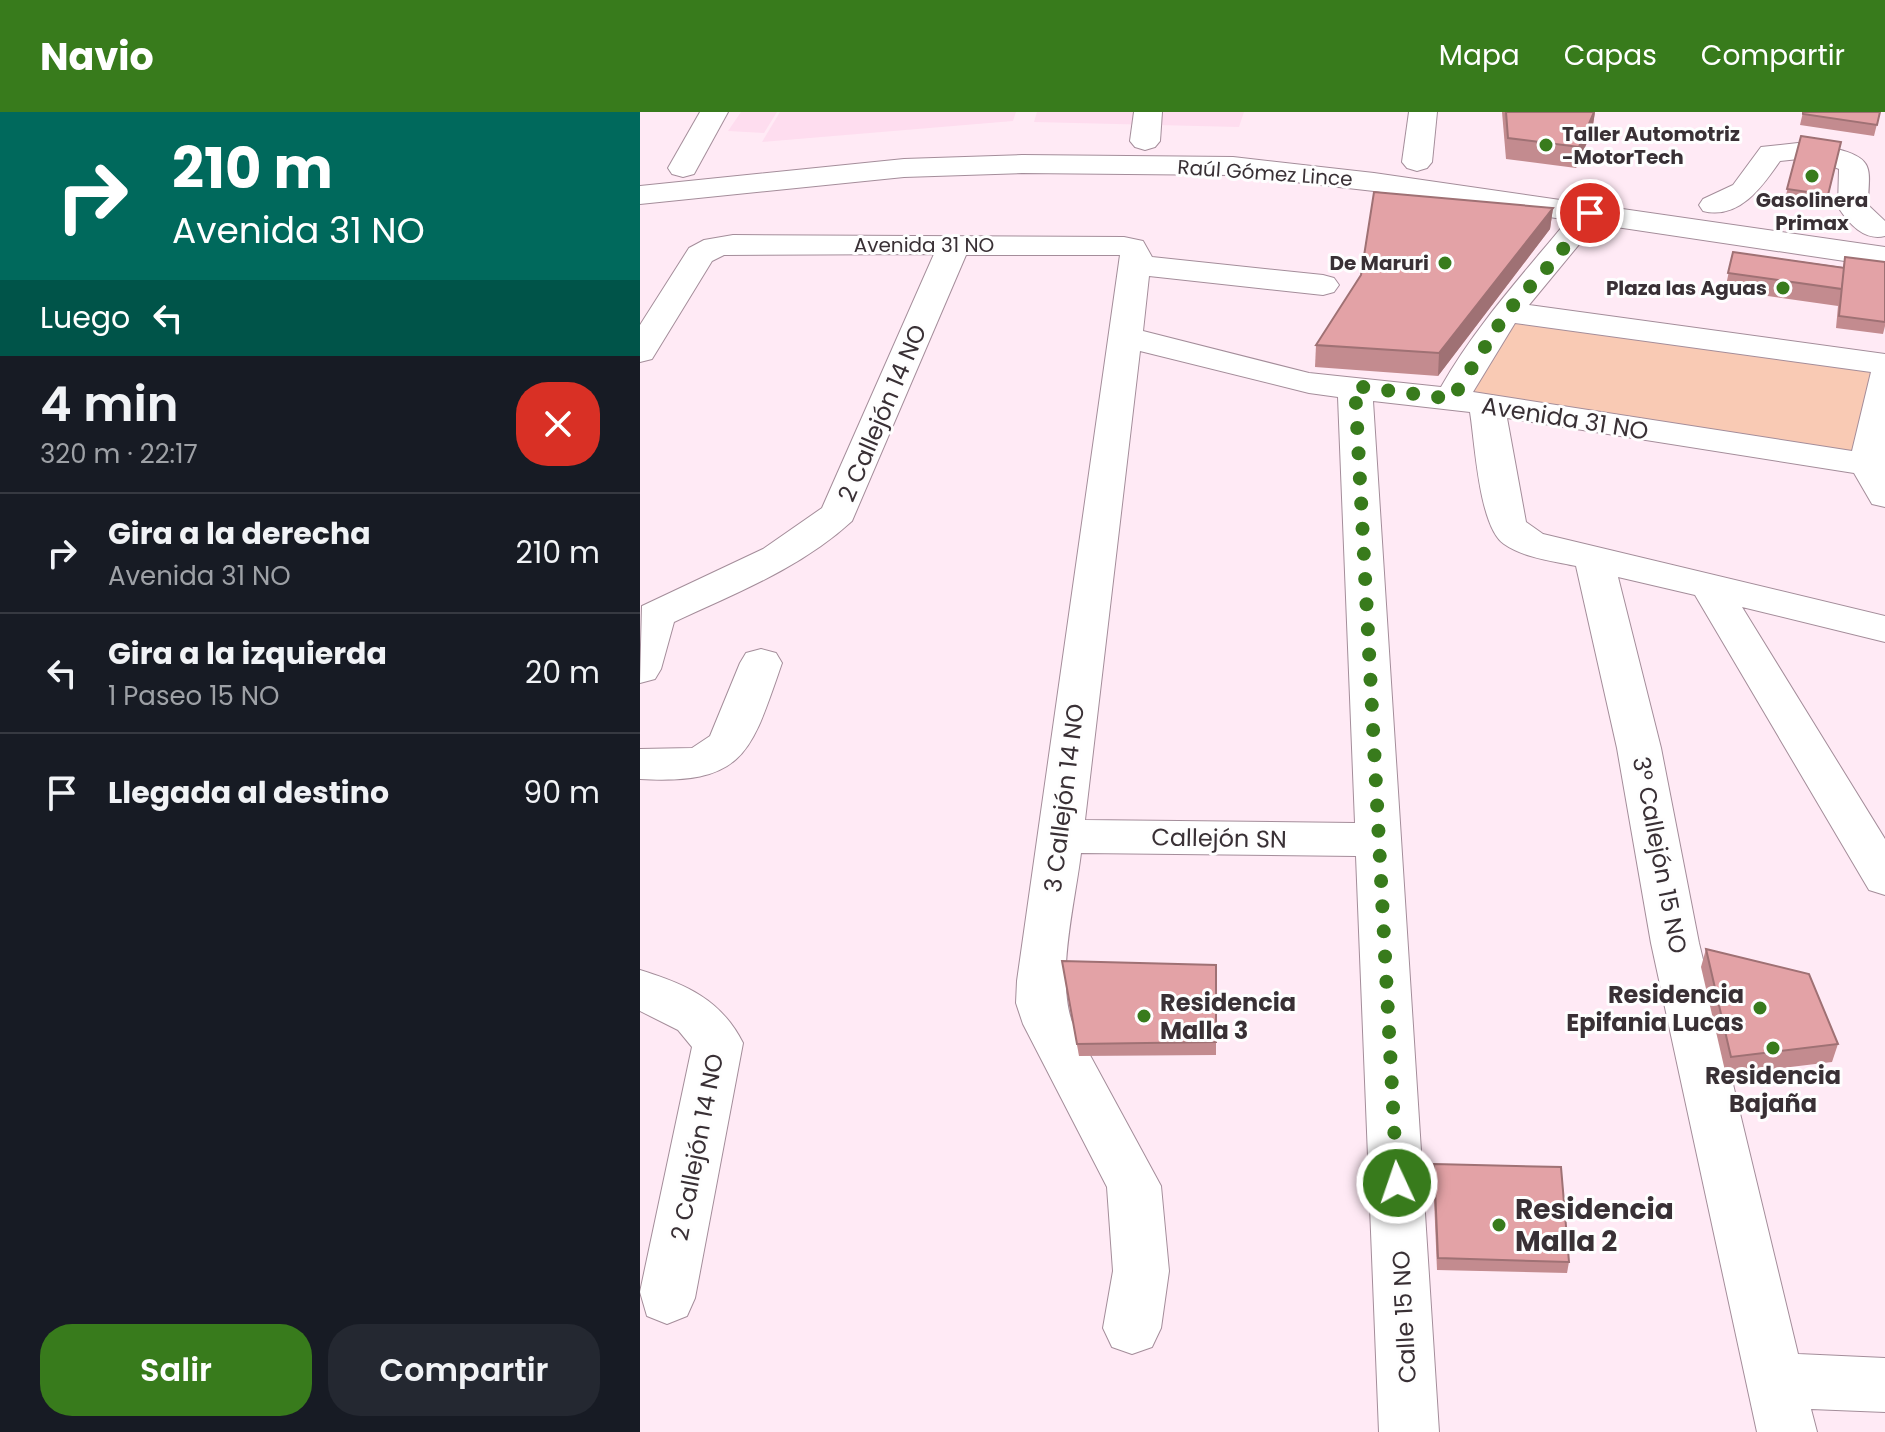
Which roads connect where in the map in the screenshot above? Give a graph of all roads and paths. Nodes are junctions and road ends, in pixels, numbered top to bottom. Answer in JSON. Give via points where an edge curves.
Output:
{"nodes":[{"id":1,"x":714,"y":112,"type":"edge"},
{"id":2,"x":1423,"y":112,"type":"edge"},
{"id":3,"x":1147,"y":127,"type":"edge"},
{"id":4,"x":1798,"y":152,"type":"edge"},
{"id":5,"x":1837,"y":158,"type":"edge"},
{"id":6,"x":1417,"y":162,"type":"junction"},
{"id":7,"x":683,"y":168,"type":"junction"},
{"id":8,"x":640,"y":172,"type":"edge"},
{"id":9,"x":640,"y":195,"type":"edge"},
{"id":10,"x":1714,"y":205,"type":"junction"},
{"id":11,"x":1590,"y":213,"type":"junction"},
{"id":12,"x":1882,"y":243,"type":"edge"},
{"id":13,"x":954,"y":245,"type":"junction"},
{"id":14,"x":1134,"y":257,"type":"junction"},
{"id":15,"x":1323,"y":285,"type":"dead end"},
{"id":16,"x":1507,"y":312,"type":"junction"},
{"id":17,"x":1125,"y":337,"type":"junction"},
{"id":18,"x":640,"y":352,"type":"edge"},
{"id":19,"x":1885,"y":364,"type":"edge"},
{"id":20,"x":1885,"y":378,"type":"edge"},
{"id":21,"x":1355,"y":386,"type":"junction"},
{"id":22,"x":1469,"y":403,"type":"junction"},
{"id":23,"x":1867,"y":464,"type":"junction"},
{"id":24,"x":1885,"y":496,"type":"edge"},
{"id":25,"x":1594,"y":560,"type":"junction"},
{"id":26,"x":1710,"y":588,"type":"junction"},
{"id":27,"x":648,"y":601,"type":"edge"},
{"id":28,"x":1885,"y":629,"type":"edge"},
{"id":29,"x":761,"y":663,"type":"dead end"},
{"id":30,"x":640,"y":669,"type":"edge"},
{"id":31,"x":640,"y":764,"type":"edge"},
{"id":32,"x":1059,"y":836,"type":"junction"},
{"id":33,"x":1379,"y":840,"type":"junction"},
{"id":34,"x":1885,"y":878,"type":"edge"},
{"id":35,"x":640,"y":989,"type":"edge"},
{"id":36,"x":667,"y":1298,"type":"dead end"},
{"id":37,"x":1132,"y":1328,"type":"dead end"},
{"id":38,"x":1885,"y":1385,"type":"edge"},
{"id":39,"x":1782,"y":1406,"type":"edge"},
{"id":40,"x":1409,"y":1432,"type":"edge"}],
"edges":[{"from":1,"to":7,"type":"street"},
{"from":2,"to":6,"type":"street"},
{"from":3,"to":6,"type":"street","name":"Raúl Gómez Lince"},
{"from":3,"to":7,"type":"street","name":"Raúl Gómez Lince"},
{"from":4,"to":10,"type":"street","via":[[1771,153],[1744,191]]},
{"from":5,"to":12,"type":"street","via":[[1854,165],[1853,207]]},
{"from":6,"to":10,"type":"street","name":"Raúl Gómez Lince"},
{"from":7,"to":8,"type":"street","name":"Raúl Gómez Lince"},
{"from":9,"to":11,"type":"street","name":"Raúl Gómez Lince","via":[[904,168],[1233,166]]},
{"from":10,"to":12,"type":"street","name":"Raúl Gómez Lince"},
{"from":11,"to":12,"type":"street","name":"Raúl Gómez Lince"},
{"from":11,"to":16,"type":"street"},
{"from":13,"to":14,"type":"street","name":"Avenida 31 NO"},
{"from":13,"to":18,"type":"street","name":"Avenida 31 NO","via":[[715,247],[700,255]]},
{"from":13,"to":27,"type":"street","name":"2 Callejón 14 NO","via":[[839,513],[800,545]]},
{"from":14,"to":15,"type":"street","name":"Avenida 31 NO"},
{"from":14,"to":17,"type":"street","name":"3 Callejón 14 NO"},
{"from":16,"to":19,"type":"street"},
{"from":16,"to":22,"type":"street"},
{"from":17,"to":21,"type":"street","name":"Avenida 31 NO","via":[[1282,377]]},
{"from":17,"to":32,"type":"street","name":"3 Callejón 14 NO"},
{"from":20,"to":23,"type":"street"},
{"from":21,"to":22,"type":"street","name":"Avenida 31 NO"},
{"from":21,"to":33,"type":"street","name":"Calle 15 NO"},
{"from":22,"to":23,"type":"street","name":"Avenida 31 NO"},
{"from":22,"to":25,"type":"street","via":[[1514,534]]},
{"from":23,"to":24,"type":"street"},
{"from":25,"to":26,"type":"street"},
{"from":25,"to":39,"type":"street","name":"3° Callejón 15 NO","via":[[1639,748],[1675,943]]},
{"from":26,"to":28,"type":"street"},
{"from":26,"to":34,"type":"street"},
{"from":27,"to":30,"type":"street","name":"2 Callejón 14 NO"},
{"from":29,"to":31,"type":"street","via":[[727,748],[707,763]]},
{"from":32,"to":33,"type":"street","name":"Callejón SN"},
{"from":32,"to":37,"type":"street","name":"3 Callejón 14 NO","via":[[1041,1003],[1134,1186],[1141,1271]]},
{"from":33,"to":40,"type":"street","name":"Calle 15 NO"},
{"from":35,"to":36,"type":"street","name":"2 Callejón 14 NO","via":[[696,1016],[718,1043]]},
{"from":38,"to":39,"type":"street"}]}
